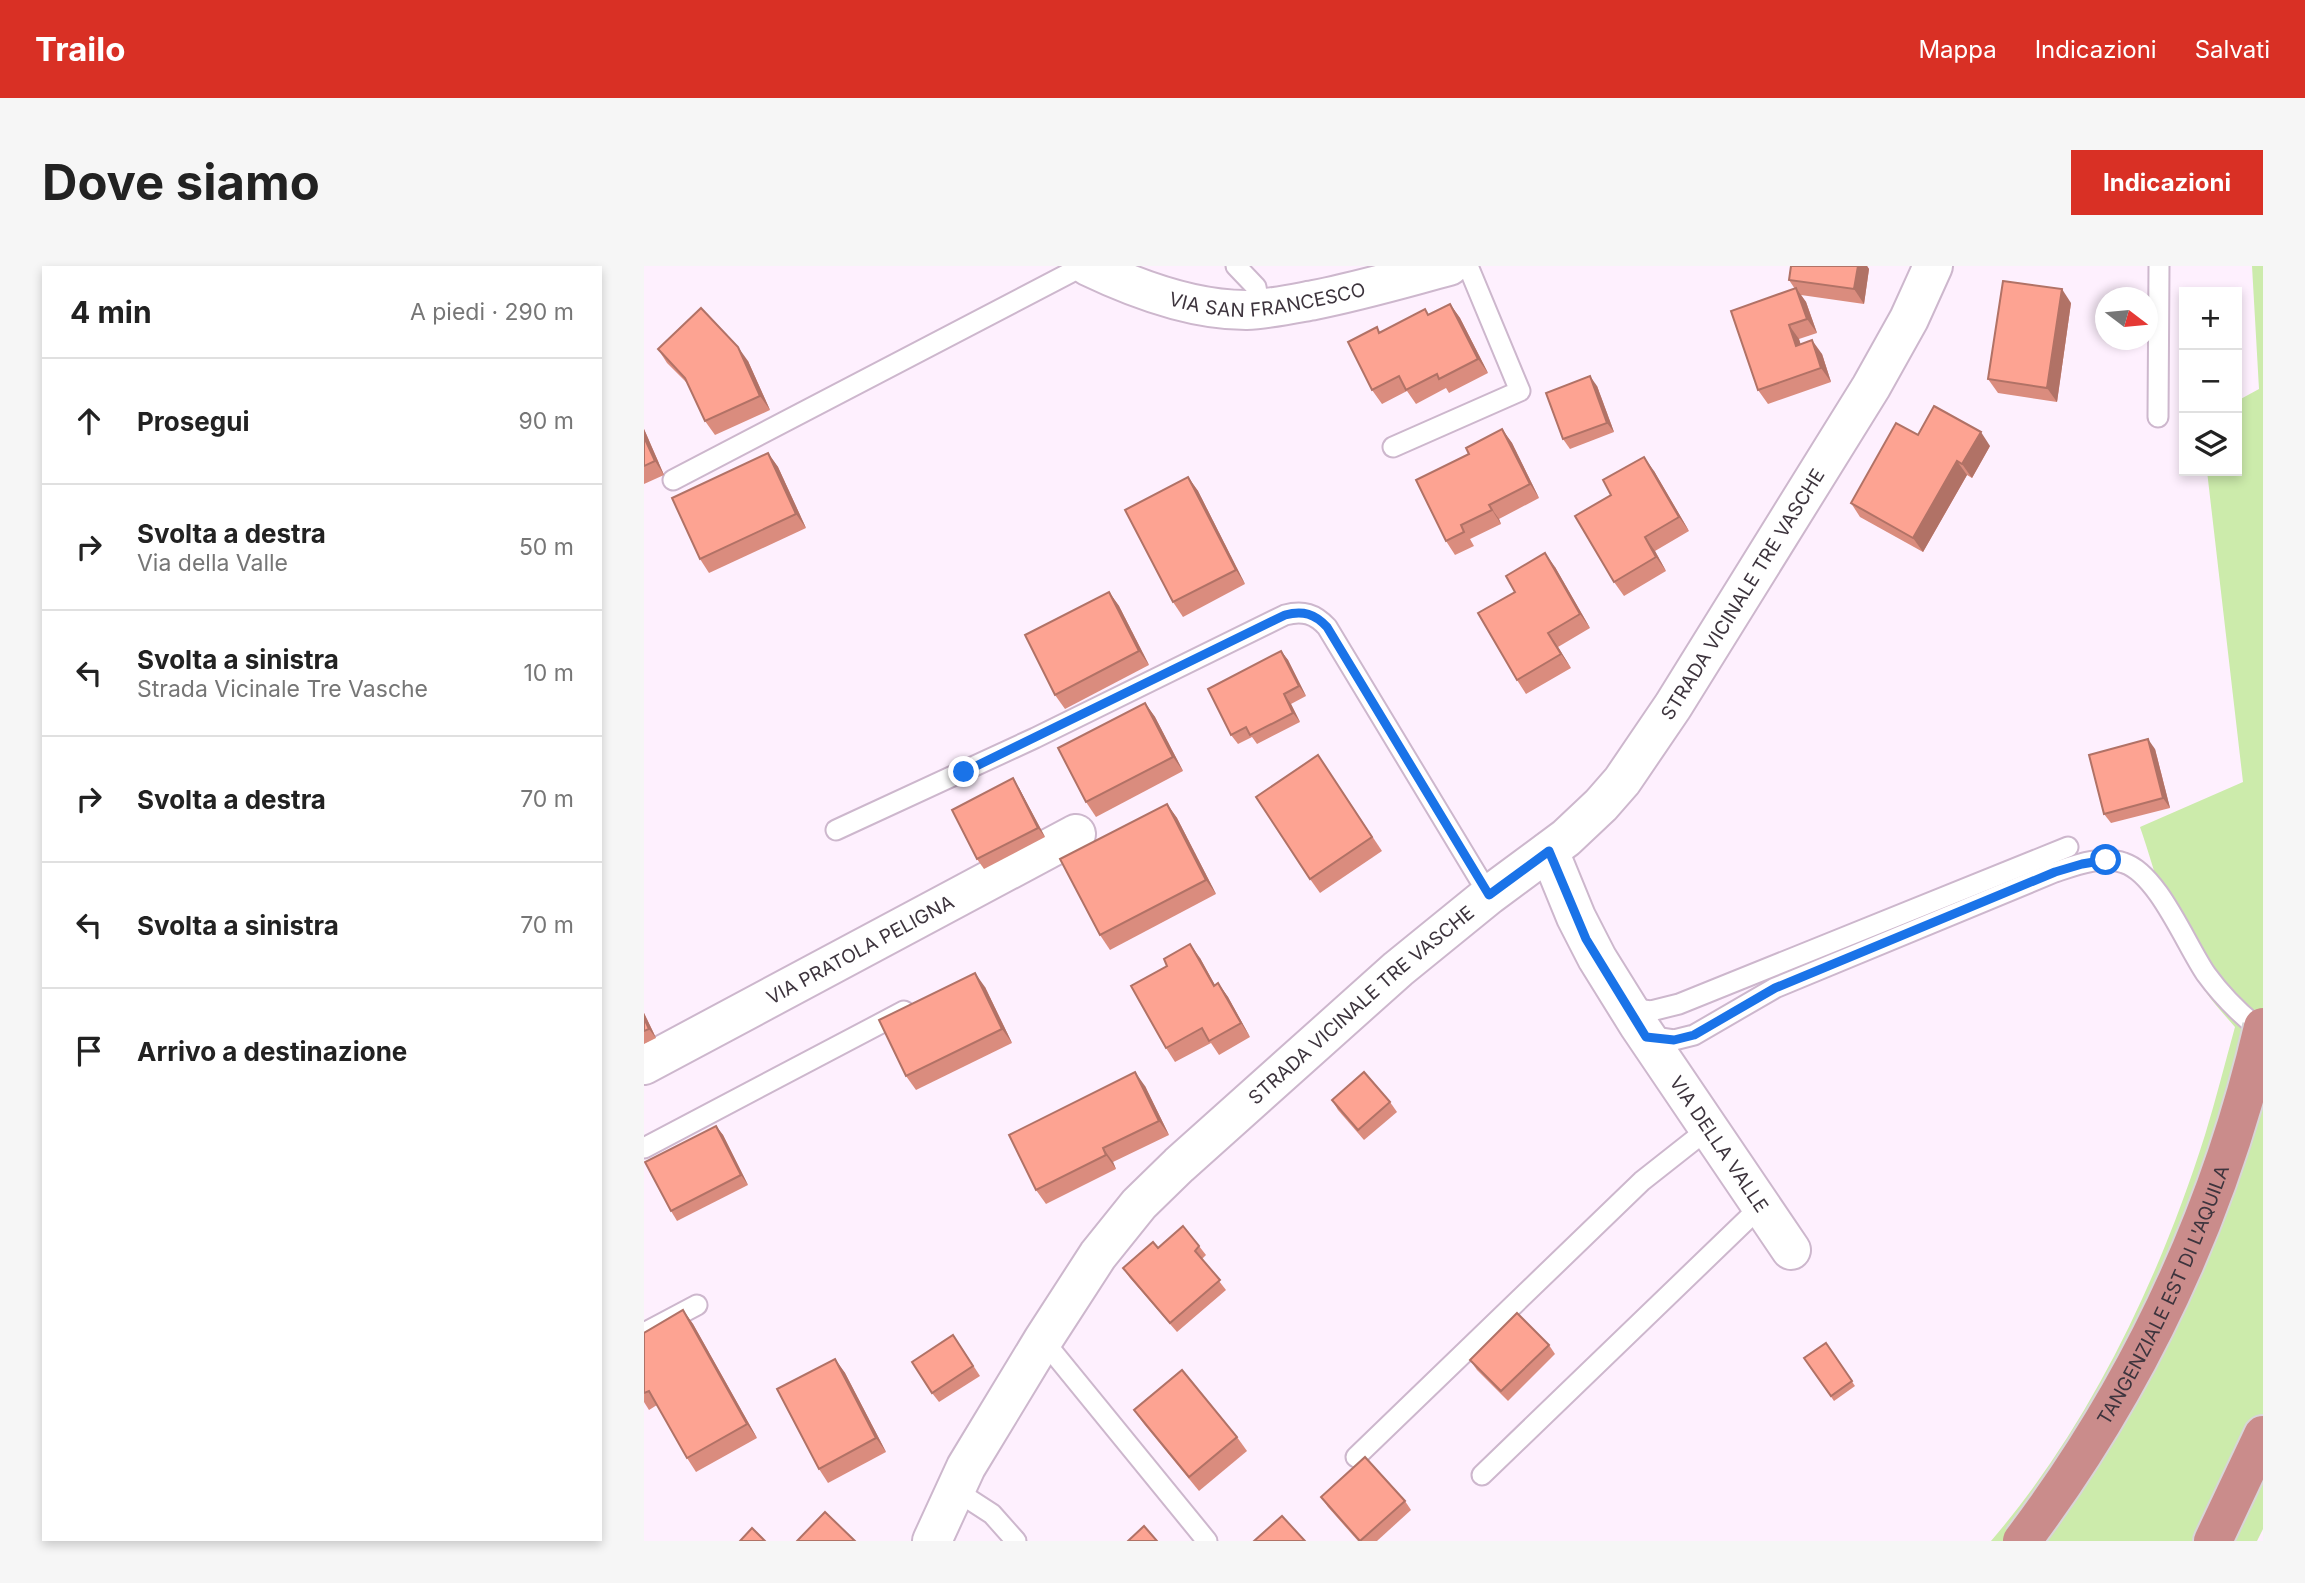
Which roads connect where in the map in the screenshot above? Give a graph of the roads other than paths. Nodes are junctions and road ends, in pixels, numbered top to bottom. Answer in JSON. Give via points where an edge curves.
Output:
{"nodes":[{"id":1,"x":1085,"y":266,"type":"edge"},
{"id":2,"x":1236,"y":266,"type":"edge"},
{"id":3,"x":1449,"y":266,"type":"edge"},
{"id":4,"x":1468,"y":266,"type":"edge"},
{"id":5,"x":1933,"y":266,"type":"edge"},
{"id":6,"x":2159,"y":266,"type":"edge"},
{"id":7,"x":1260,"y":309,"type":"junction"},
{"id":8,"x":2158,"y":417,"type":"dead end"},
{"id":9,"x":1393,"y":447,"type":"dead end"},
{"id":10,"x":673,"y":480,"type":"dead end"},
{"id":11,"x":836,"y":830,"type":"dead end"},
{"id":12,"x":1076,"y":834,"type":"dead end"},
{"id":13,"x":2068,"y":847,"type":"dead end"},
{"id":14,"x":1549,"y":851,"type":"junction"},
{"id":15,"x":1489,"y":895,"type":"junction"},
{"id":16,"x":925,"y":1000,"type":"edge"},
{"id":17,"x":1637,"y":1022,"type":"junction"},
{"id":18,"x":2263,"y":1030,"type":"edge"},
{"id":19,"x":644,"y":1065,"type":"edge"},
{"id":20,"x":1709,"y":1129,"type":"junction"},
{"id":21,"x":644,"y":1148,"type":"edge"},
{"id":22,"x":1761,"y":1206,"type":"junction"},
{"id":23,"x":1791,"y":1250,"type":"dead end"},
{"id":24,"x":697,"y":1305,"type":"dead end"},
{"id":25,"x":644,"y":1333,"type":"edge"},
{"id":26,"x":1043,"y":1340,"type":"junction"},
{"id":27,"x":2263,"y":1435,"type":"edge"},
{"id":28,"x":1356,"y":1457,"type":"dead end"},
{"id":29,"x":1482,"y":1475,"type":"dead end"},
{"id":30,"x":955,"y":1490,"type":"junction"},
{"id":31,"x":932,"y":1541,"type":"edge"},
{"id":32,"x":1016,"y":1541,"type":"edge"},
{"id":33,"x":1208,"y":1541,"type":"edge"},
{"id":34,"x":2022,"y":1541,"type":"edge"},
{"id":35,"x":2213,"y":1541,"type":"edge"}],
"edges":[{"from":1,"to":7,"type":"street","name":"VIA SAN FRANCESCO","via":[[1192,304]]},
{"from":1,"to":10,"type":"lane"},
{"from":2,"to":7,"type":"lane","via":[[1256,288]]},
{"from":3,"to":7,"type":"street","name":"VIA SAN FRANCESCO","via":[[1353,292]]},
{"from":4,"to":9,"type":"lane","via":[[1520,391]]},
{"from":5,"to":14,"type":"street","name":"STRADA VICINALE TRE VASCHE","via":[[1871,387],[1657,731],[1608,797]]},
{"from":6,"to":8,"type":"lane"},
{"from":11,"to":15,"type":"lane","via":[[1285,615],[1302,612],[1327,627]]},
{"from":12,"to":19,"type":"street","name":"VIA PRATOLA PELIGNA"},
{"from":13,"to":17,"type":"lane","via":[[1679,1004],[1651,1011]]},
{"from":14,"to":15,"type":"street","name":"STRADA VICINALE TRE VASCHE"},
{"from":14,"to":17,"type":"street","name":"VIA DELLA VALLE","via":[[1586,939]]},
{"from":15,"to":26,"type":"street","name":"STRADA VICINALE TRE VASCHE","via":[[1388,978],[1165,1178],[1098,1255]]},
{"from":16,"to":21,"type":"lane"},
{"from":17,"to":18,"type":"lane","via":[[1674,1040],[1694,1035],[1775,988],[2055,872],[2106,860],[2126,863],[2138,871],[2171,912],[2214,984]]},
{"from":17,"to":20,"type":"street","name":"VIA DELLA VALLE"},
{"from":18,"to":34,"type":"highway","name":"TANGENZIALE EST DI L'AQUILA","bridge":true,"via":[[2213,1193],[2174,1291],[2124,1387]]},
{"from":20,"to":22,"type":"street","name":"VIA DELLA VALLE"},
{"from":20,"to":28,"type":"lane","via":[[1642,1181]]},
{"from":22,"to":23,"type":"street","name":"VIA DELLA VALLE"},
{"from":22,"to":29,"type":"lane"},
{"from":24,"to":25,"type":"lane"},
{"from":26,"to":30,"type":"street","name":"STRADA VICINALE TRE VASCHE"},
{"from":26,"to":33,"type":"lane"},
{"from":27,"to":35,"type":"highway"},
{"from":30,"to":31,"type":"street","name":"STRADA VICINALE TRE VASCHE"},
{"from":30,"to":32,"type":"lane","via":[[992,1514]]}]}
